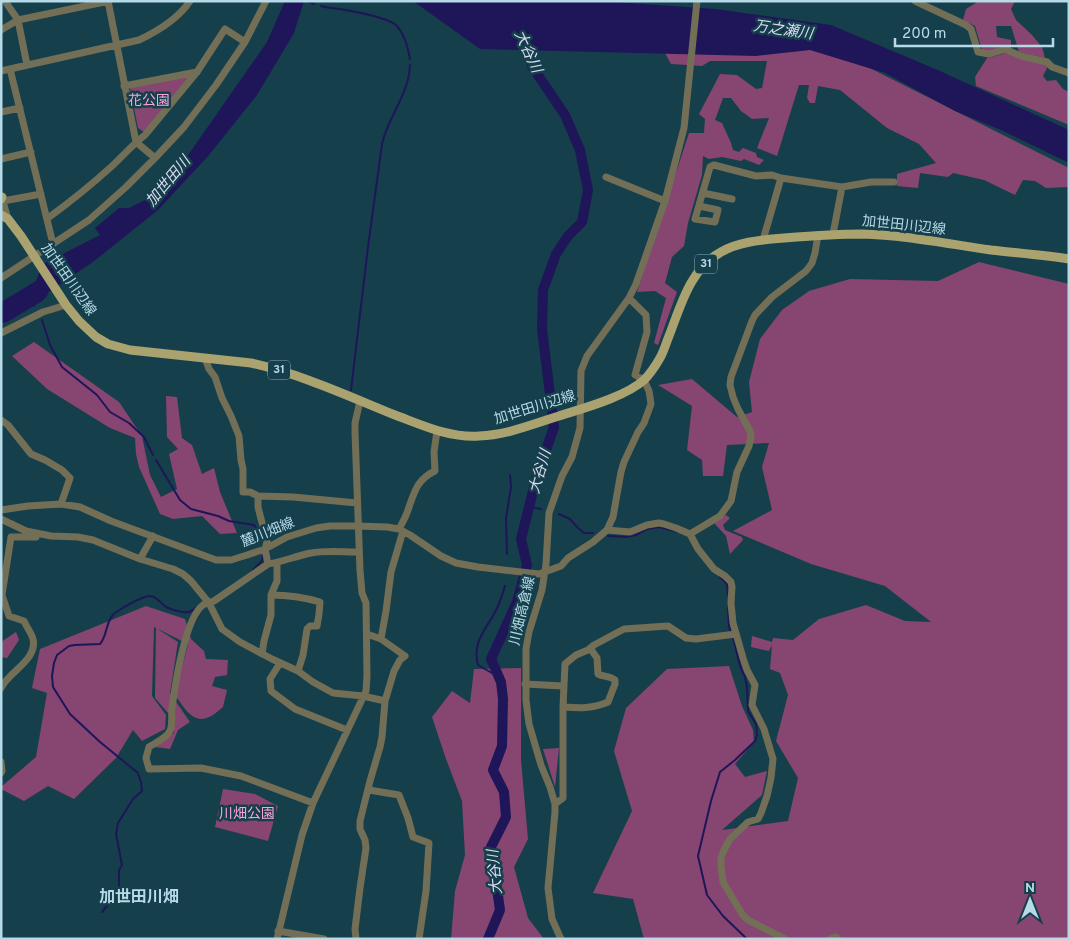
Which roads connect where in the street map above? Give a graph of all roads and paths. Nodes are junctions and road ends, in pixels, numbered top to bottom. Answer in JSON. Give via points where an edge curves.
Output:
{"nodes":[{"id":1,"x":5,"y":1,"type":"edge"},
{"id":2,"x":108,"y":1,"type":"edge"},
{"id":3,"x":190,"y":1,"type":"edge"},
{"id":4,"x":266,"y":1,"type":"edge"},
{"id":5,"x":697,"y":1,"type":"edge"},
{"id":6,"x":915,"y":1,"type":"edge"},
{"id":7,"x":18,"y":20,"type":"junction"},
{"id":8,"x":1,"y":30,"type":"edge"},
{"id":9,"x":245,"y":42,"type":"junction"},
{"id":10,"x":116,"y":46,"type":"junction"},
{"id":11,"x":27,"y":65,"type":"junction"},
{"id":12,"x":10,"y":69,"type":"junction"},
{"id":13,"x":1,"y":71,"type":"edge"},
{"id":14,"x":197,"y":72,"type":"junction"},
{"id":15,"x":1069,"y":73,"type":"edge"},
{"id":16,"x":124,"y":86,"type":"junction"},
{"id":17,"x":20,"y":108,"type":"junction"},
{"id":18,"x":1,"y":112,"type":"edge"},
{"id":19,"x":136,"y":142,"type":"junction"},
{"id":20,"x":31,"y":152,"type":"junction"},
{"id":21,"x":155,"y":158,"type":"junction"},
{"id":22,"x":1,"y":159,"type":"edge"},
{"id":23,"x":606,"y":177,"type":"dead end"},
{"id":24,"x":781,"y":178,"type":"junction"},
{"id":25,"x":894,"y":182,"type":"dead end"},
{"id":26,"x":842,"y":187,"type":"junction"},
{"id":27,"x":703,"y":193,"type":"junction"},
{"id":28,"x":41,"y":194,"type":"junction"},
{"id":29,"x":2,"y":198,"type":"edge"},
{"id":30,"x":732,"y":199,"type":"dead end"},
{"id":31,"x":665,"y":201,"type":"junction"},
{"id":32,"x":699,"y":206,"type":"dead end"},
{"id":33,"x":4,"y":217,"type":"edge"},
{"id":34,"x":48,"y":218,"type":"junction"},
{"id":35,"x":833,"y":234,"type":"junction"},
{"id":36,"x":818,"y":235,"type":"junction"},
{"id":37,"x":763,"y":240,"type":"junction"},
{"id":38,"x":53,"y":244,"type":"junction"},
{"id":39,"x":36,"y":259,"type":"junction"},
{"id":40,"x":1069,"y":259,"type":"edge"},
{"id":41,"x":1,"y":270,"type":"edge"},
{"id":42,"x":9,"y":274,"type":"junction"},
{"id":43,"x":1,"y":278,"type":"edge"},
{"id":44,"x":628,"y":298,"type":"junction"},
{"id":45,"x":66,"y":306,"type":"junction"},
{"id":46,"x":1,"y":333,"type":"edge"},
{"id":47,"x":205,"y":358,"type":"junction"},
{"id":48,"x":644,"y":380,"type":"junction"},
{"id":49,"x":360,"y":401,"type":"junction"},
{"id":50,"x":578,"y":410,"type":"junction"},
{"id":51,"x":1,"y":420,"type":"edge"},
{"id":52,"x":437,"y":431,"type":"junction"},
{"id":53,"x":258,"y":496,"type":"junction"},
{"id":54,"x":357,"y":503,"type":"junction"},
{"id":55,"x":61,"y":504,"type":"junction"},
{"id":56,"x":1,"y":510,"type":"edge"},
{"id":57,"x":1,"y":519,"type":"edge"},
{"id":58,"x":358,"y":526,"type":"junction"},
{"id":59,"x":401,"y":530,"type":"junction"},
{"id":60,"x":607,"y":530,"type":"junction"},
{"id":61,"x":690,"y":534,"type":"junction"},
{"id":62,"x":51,"y":536,"type":"junction"},
{"id":63,"x":153,"y":536,"type":"junction"},
{"id":64,"x":265,"y":549,"type":"junction"},
{"id":65,"x":359,"y":552,"type":"junction"},
{"id":66,"x":140,"y":558,"type":"junction"},
{"id":67,"x":277,"y":563,"type":"junction"},
{"id":68,"x":268,"y":564,"type":"junction"},
{"id":69,"x":542,"y":573,"type":"junction"},
{"id":70,"x":271,"y":595,"type":"junction"},
{"id":71,"x":209,"y":603,"type":"junction"},
{"id":72,"x":367,"y":634,"type":"junction"},
{"id":73,"x":733,"y":635,"type":"junction"},
{"id":74,"x":381,"y":639,"type":"junction"},
{"id":75,"x":590,"y":648,"type":"junction"},
{"id":76,"x":262,"y":654,"type":"junction"},
{"id":77,"x":280,"y":663,"type":"junction"},
{"id":78,"x":298,"y":671,"type":"junction"},
{"id":79,"x":525,"y":684,"type":"junction"},
{"id":80,"x":564,"y":686,"type":"junction"},
{"id":81,"x":1,"y":688,"type":"edge"},
{"id":82,"x":363,"y":696,"type":"junction"},
{"id":83,"x":385,"y":702,"type":"junction"},
{"id":84,"x":562,"y":707,"type":"junction"},
{"id":85,"x":347,"y":730,"type":"junction"},
{"id":86,"x":1,"y":762,"type":"edge"},
{"id":87,"x":1,"y":773,"type":"edge"},
{"id":88,"x":369,"y":790,"type":"junction"},
{"id":89,"x":313,"y":803,"type":"junction"},
{"id":90,"x":555,"y":804,"type":"junction"},
{"id":91,"x":278,"y":935,"type":"edge"},
{"id":92,"x":324,"y":939,"type":"edge"},
{"id":93,"x":356,"y":939,"type":"edge"},
{"id":94,"x":419,"y":939,"type":"edge"},
{"id":95,"x":561,"y":939,"type":"edge"},
{"id":96,"x":785,"y":939,"type":"edge"},
{"id":97,"x":830,"y":939,"type":"edge"},
{"id":98,"x":838,"y":939,"type":"edge"}],
"edges":[{"from":1,"to":7,"type":"street"},
{"from":2,"to":7,"type":"street"},
{"from":2,"to":10,"type":"street"},
{"from":3,"to":10,"type":"street","via":[[176,17],[153,34]]},
{"from":4,"to":9,"type":"street"},
{"from":5,"to":31,"type":"street","name":"川畑高倉線","via":[[684,128]]},
{"from":6,"to":15,"type":"street","via":[[971,29],[978,52],[989,54],[1007,50],[1047,62]]},
{"from":7,"to":8,"type":"street"},
{"from":7,"to":11,"type":"street"},
{"from":9,"to":14,"type":"street","via":[[225,29]]},
{"from":9,"to":21,"type":"street","via":[[204,102]]},
{"from":10,"to":11,"type":"street"},
{"from":10,"to":16,"type":"street"},
{"from":11,"to":12,"type":"street"},
{"from":12,"to":13,"type":"street"},
{"from":12,"to":17,"type":"street"},
{"from":14,"to":16,"type":"street"},
{"from":14,"to":19,"type":"street"},
{"from":16,"to":19,"type":"street"},
{"from":17,"to":18,"type":"street"},
{"from":17,"to":20,"type":"street"},
{"from":19,"to":21,"type":"street"},
{"from":19,"to":34,"type":"street","via":[[80,194]]},
{"from":20,"to":22,"type":"street"},
{"from":20,"to":28,"type":"street"},
{"from":21,"to":38,"type":"street","via":[[89,220]]},
{"from":23,"to":31,"type":"street"},
{"from":24,"to":26,"type":"street"},
{"from":24,"to":27,"type":"street","via":[[767,174],[756,176],[714,165],[710,167]]},
{"from":24,"to":37,"type":"street"},
{"from":25,"to":26,"type":"street"},
{"from":26,"to":35,"type":"street"},
{"from":27,"to":30,"type":"street"},
{"from":27,"to":32,"type":"street"},
{"from":28,"to":29,"type":"street"},
{"from":28,"to":34,"type":"street"},
{"from":29,"to":33,"type":"street"},
{"from":31,"to":44,"type":"street","name":"川畑高倉線"},
{"from":33,"to":39,"type":"main road","name":"加世田川辺線","number":"31"},
{"from":34,"to":38,"type":"street"},
{"from":35,"to":36,"type":"main road","name":"加世田川辺線","number":"31"},
{"from":35,"to":40,"type":"main road","name":"加世田川辺線","number":"31","via":[[894,237]]},
{"from":36,"to":37,"type":"main road","name":"加世田川辺線","number":"31"},
{"from":36,"to":61,"type":"street","via":[[812,263],[806,271],[772,297],[752,321],[730,385],[738,410],[750,431],[749,446],[737,472],[731,502],[720,516]]},
{"from":37,"to":48,"type":"main road","name":"加世田川辺線","number":"31","via":[[740,244],[716,255],[694,277],[662,356]]},
{"from":38,"to":39,"type":"street"},
{"from":39,"to":42,"type":"street"},
{"from":39,"to":45,"type":"main road","name":"加世田川辺線","number":"31"},
{"from":41,"to":42,"type":"street"},
{"from":42,"to":43,"type":"street"},
{"from":44,"to":48,"type":"street","via":[[646,315],[647,332],[635,375]]},
{"from":44,"to":50,"type":"street","name":"川畑高倉線","via":[[584,362]]},
{"from":45,"to":46,"type":"street","via":[[43,312]]},
{"from":45,"to":47,"type":"main road","name":"加世田川辺線","number":"31","via":[[89,331],[108,344],[130,350]]},
{"from":47,"to":49,"type":"main road","name":"加世田川辺線","number":"31","via":[[275,369]]},
{"from":47,"to":53,"type":"street","via":[[239,436],[243,492]]},
{"from":48,"to":50,"type":"main road","name":"加世田川辺線","number":"31","via":[[614,397]]},
{"from":48,"to":60,"type":"street","via":[[651,404],[624,462],[613,517]]},
{"from":49,"to":52,"type":"main road","name":"加世田川辺線","number":"31"},
{"from":49,"to":54,"type":"street","via":[[355,423]]},
{"from":50,"to":52,"type":"main road","name":"加世田川辺線","number":"31","via":[[496,435],[463,436]]},
{"from":50,"to":69,"type":"street","name":"川畑高倉線","via":[[580,428],[576,445],[549,513]]},
{"from":51,"to":55,"type":"street","via":[[31,454],[62,470],[70,478]]},
{"from":52,"to":59,"type":"street","via":[[435,471],[421,480]]},
{"from":53,"to":54,"type":"street"},
{"from":53,"to":64,"type":"street"},
{"from":54,"to":58,"type":"street"},
{"from":55,"to":56,"type":"street","name":"麓川畑線"},
{"from":55,"to":63,"type":"street","name":"麓川畑線","via":[[80,507]]},
{"from":57,"to":62,"type":"street","via":[[26,532]]},
{"from":58,"to":59,"type":"street","name":"麓川畑線"},
{"from":58,"to":64,"type":"street","name":"麓川畑線","via":[[316,528],[287,537]]},
{"from":58,"to":65,"type":"street"},
{"from":59,"to":69,"type":"street","name":"麓川畑線","via":[[456,563]]},
{"from":59,"to":74,"type":"street"},
{"from":60,"to":61,"type":"street","via":[[630,532],[658,523]]},
{"from":60,"to":69,"type":"street","via":[[561,566]]},
{"from":61,"to":73,"type":"street","via":[[714,569],[731,582]]},
{"from":62,"to":66,"type":"street","via":[[78,536]]},
{"from":62,"to":81,"type":"street","via":[[11,537],[2,594],[9,616],[24,621],[33,646],[30,655]]},
{"from":63,"to":64,"type":"street","name":"麓川畑線","via":[[216,560],[231,560]]},
{"from":63,"to":66,"type":"street"},
{"from":64,"to":68,"type":"street"},
{"from":65,"to":67,"type":"street","via":[[315,552]]},
{"from":65,"to":72,"type":"street"},
{"from":66,"to":71,"type":"street","via":[[183,574]]},
{"from":67,"to":68,"type":"street"},
{"from":67,"to":70,"type":"street","via":[[277,581]]},
{"from":68,"to":71,"type":"street"},
{"from":69,"to":79,"type":"street","name":"川畑高倉線","via":[[540,597],[526,649]]},
{"from":70,"to":76,"type":"street","via":[[271,615]]},
{"from":70,"to":78,"type":"street","via":[[299,596],[320,602],[317,626],[307,629]]},
{"from":71,"to":76,"type":"street","via":[[222,629]]},
{"from":71,"to":89,"type":"street","via":[[204,604],[190,622],[175,680],[171,728],[149,747],[146,758],[149,769],[200,768],[241,776]]},
{"from":72,"to":74,"type":"street"},
{"from":72,"to":82,"type":"street","via":[[367,676]]},
{"from":73,"to":75,"type":"street","via":[[696,639],[686,638],[668,626],[646,627],[624,629]]},
{"from":73,"to":96,"type":"street","via":[[755,685],[752,705],[773,759],[767,796],[758,819],[748,822],[730,839],[723,852],[723,882],[748,920]]},
{"from":74,"to":83,"type":"street","via":[[404,656],[394,671]]},
{"from":75,"to":80,"type":"street","via":[[565,664]]},
{"from":75,"to":84,"type":"street","via":[[597,658],[598,674],[615,680],[608,702],[586,708]]},
{"from":76,"to":77,"type":"street"},
{"from":77,"to":78,"type":"street"},
{"from":77,"to":85,"type":"street","via":[[270,679],[271,692],[295,709]]},
{"from":78,"to":82,"type":"street","via":[[334,693]]},
{"from":79,"to":80,"type":"street"},
{"from":79,"to":90,"type":"street","name":"川畑高倉線","via":[[529,724]]},
{"from":80,"to":84,"type":"street"},
{"from":82,"to":83,"type":"street"},
{"from":82,"to":85,"type":"street"},
{"from":83,"to":88,"type":"street","via":[[379,754]]},
{"from":84,"to":90,"type":"street","via":[[563,798]]},
{"from":85,"to":89,"type":"street"},
{"from":86,"to":87,"type":"street"},
{"from":88,"to":93,"type":"street","via":[[360,825],[366,848]]},
{"from":88,"to":94,"type":"street","via":[[399,795],[412,837],[429,843]]},
{"from":89,"to":91,"type":"street"},
{"from":90,"to":95,"type":"street","name":"川畑高倉線","via":[[548,888],[552,920]]},
{"from":91,"to":92,"type":"street"},
{"from":97,"to":98,"type":"street","via":[[836,936]]}]}
